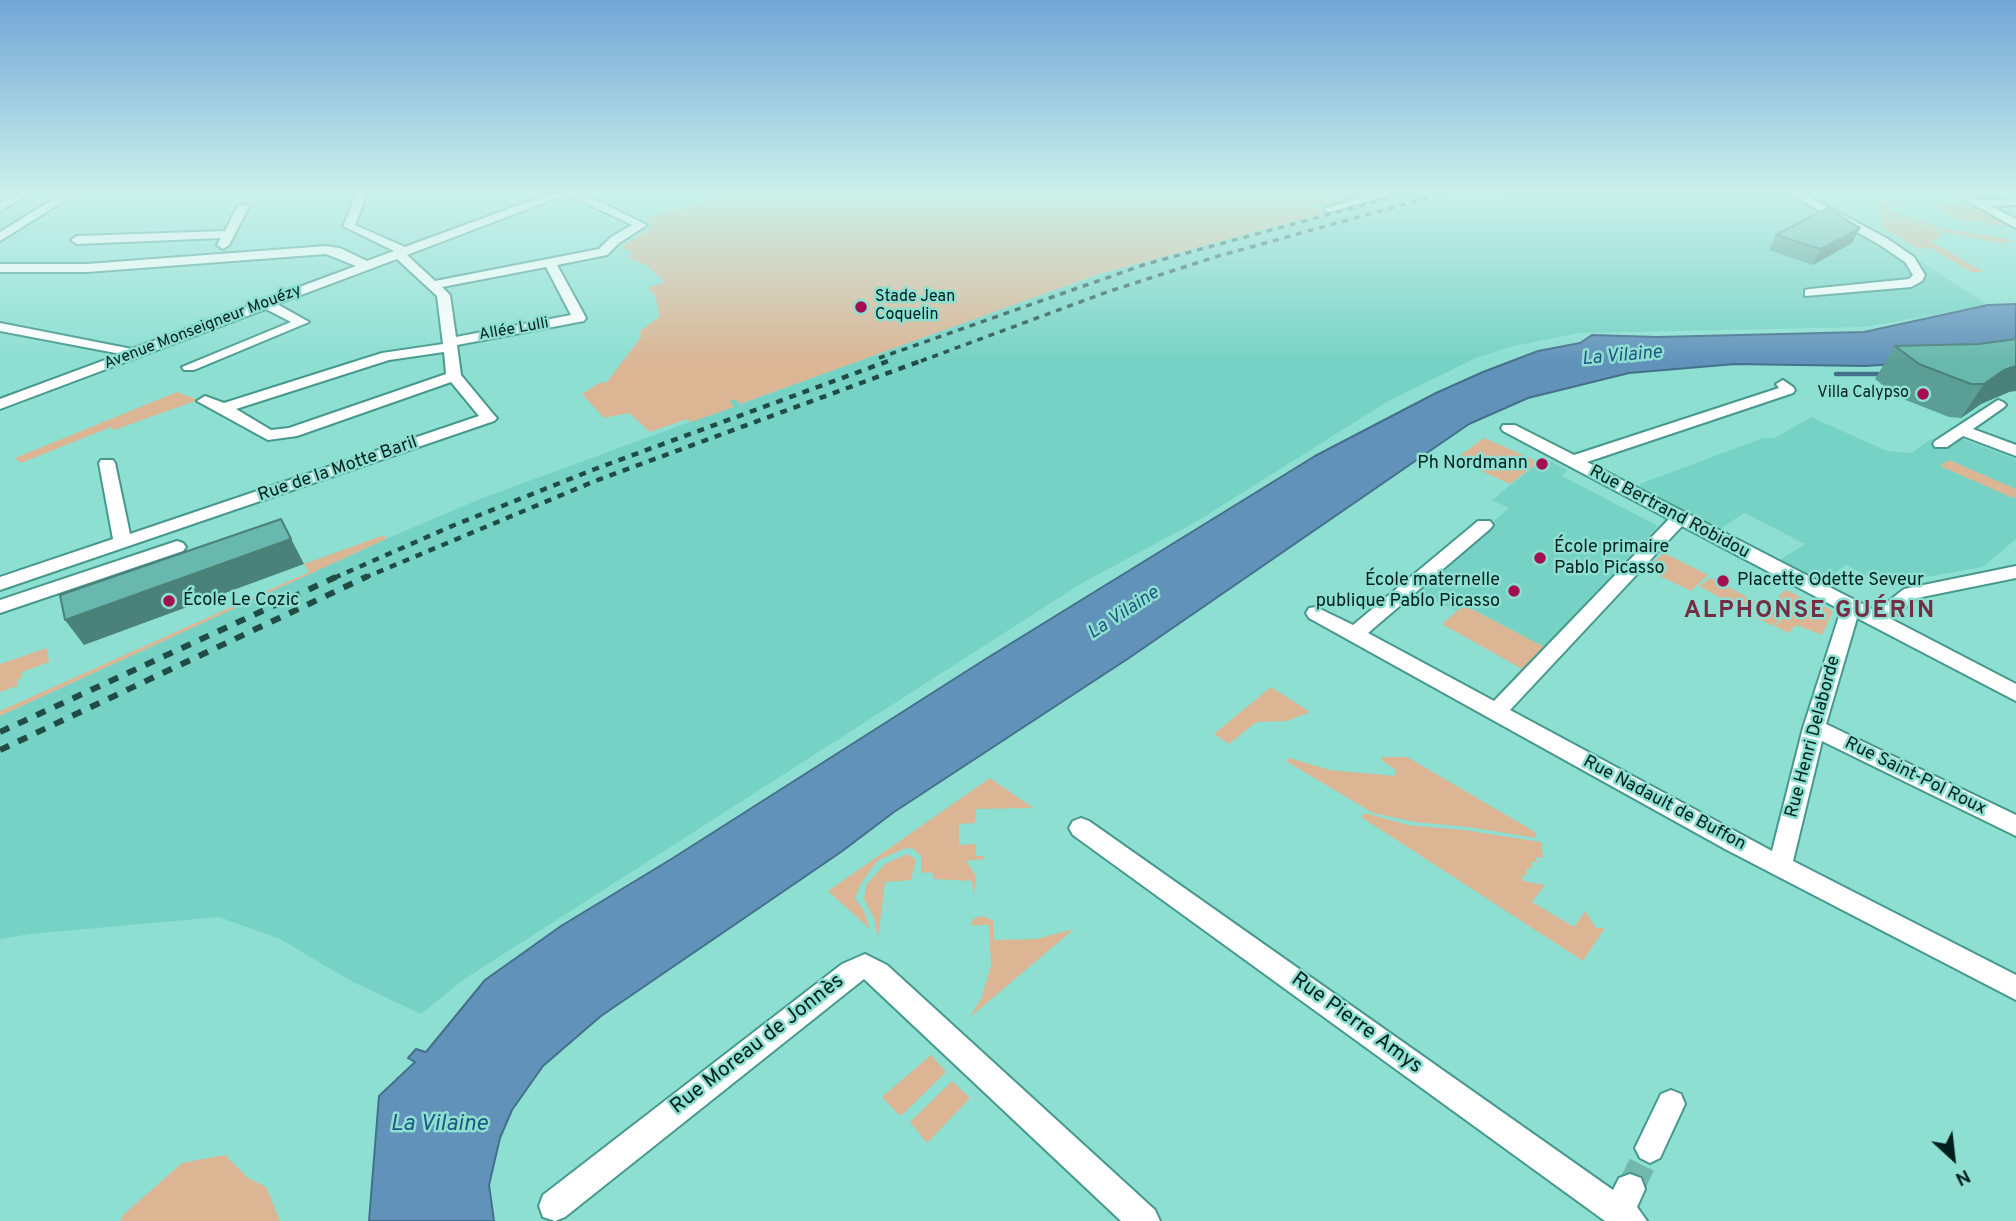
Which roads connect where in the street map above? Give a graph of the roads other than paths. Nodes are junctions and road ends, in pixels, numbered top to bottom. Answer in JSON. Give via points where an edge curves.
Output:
{"nodes":[{"id":1,"x":222,"y":249,"type":"edge"},
{"id":2,"x":394,"y":249,"type":"edge"},
{"id":3,"x":413,"y":249,"type":"edge"},
{"id":4,"x":606,"y":249,"type":"edge"},
{"id":5,"x":1894,"y":249,"type":"edge"},
{"id":6,"x":402,"y":253,"type":"junction"},
{"id":7,"x":218,"y":258,"type":"junction"},
{"id":8,"x":550,"y":263,"type":"junction"},
{"id":9,"x":367,"y":266,"type":"junction"},
{"id":10,"x":0,"y":268,"type":"edge"},
{"id":11,"x":432,"y":285,"type":"junction"},
{"id":12,"x":1810,"y":293,"type":"dead end"},
{"id":13,"x":267,"y":304,"type":"junction"},
{"id":14,"x":0,"y":327,"type":"edge"},
{"id":15,"x":450,"y":344,"type":"junction"},
{"id":16,"x":130,"y":355,"type":"junction"},
{"id":17,"x":189,"y":367,"type":"dead end"},
{"id":18,"x":454,"y":376,"type":"junction"},
{"id":19,"x":1783,"y":384,"type":"dead end"},
{"id":20,"x":205,"y":401,"type":"dead end"},
{"id":21,"x":0,"y":404,"type":"edge"},
{"id":22,"x":1998,"y":405,"type":"dead end"},
{"id":23,"x":223,"y":408,"type":"junction"},
{"id":24,"x":1510,"y":428,"type":"dead end"},
{"id":25,"x":1962,"y":430,"type":"junction"},
{"id":26,"x":1941,"y":444,"type":"dead end"},
{"id":27,"x":2016,"y":451,"type":"edge"},
{"id":28,"x":1573,"y":461,"type":"junction"},
{"id":29,"x":107,"y":463,"type":"dead end"},
{"id":30,"x":1679,"y":518,"type":"junction"},
{"id":31,"x":1483,"y":526,"type":"dead end"},
{"id":32,"x":123,"y":543,"type":"junction"},
{"id":33,"x":177,"y":547,"type":"dead end"},
{"id":34,"x":2016,"y":572,"type":"edge"},
{"id":35,"x":0,"y":584,"type":"edge"},
{"id":36,"x":0,"y":607,"type":"edge"},
{"id":37,"x":1851,"y":608,"type":"junction"},
{"id":38,"x":1316,"y":613,"type":"dead end"},
{"id":39,"x":1876,"y":621,"type":"junction"},
{"id":40,"x":1354,"y":634,"type":"junction"},
{"id":41,"x":2016,"y":693,"type":"edge"},
{"id":42,"x":1496,"y":712,"type":"junction"},
{"id":43,"x":1814,"y":728,"type":"junction"},
{"id":44,"x":2016,"y":826,"type":"edge"},
{"id":45,"x":1081,"y":828,"type":"dead end"},
{"id":46,"x":1780,"y":866,"type":"junction"},
{"id":47,"x":2016,"y":988,"type":"edge"},
{"id":48,"x":1671,"y":1104,"type":"dead end"},
{"id":49,"x":1650,"y":1148,"type":"tunnel mouth"},
{"id":50,"x":554,"y":1206,"type":"dead end"},
{"id":51,"x":1627,"y":1207,"type":"edge"},
{"id":52,"x":1144,"y":1221,"type":"edge"}],
"edges":[{"from":1,"to":7,"type":"street"},
{"from":2,"to":6,"type":"street"},
{"from":3,"to":6,"type":"street","name":"Avenue Monseigneur Mouézy"},
{"from":4,"to":8,"type":"street"},
{"from":5,"to":12,"type":"street","via":[[1910,260],[1919,279],[1911,284]]},
{"from":6,"to":9,"type":"street","name":"Avenue Monseigneur Mouézy"},
{"from":6,"to":11,"type":"street"},
{"from":7,"to":9,"type":"street","via":[[326,250]]},
{"from":7,"to":10,"type":"street","via":[[87,268]]},
{"from":8,"to":11,"type":"street"},
{"from":8,"to":15,"type":"street","name":"Allée Lulli","via":[[579,318]]},
{"from":9,"to":13,"type":"street","name":"Avenue Monseigneur Mouézy"},
{"from":11,"to":15,"type":"street","via":[[443,295]]},
{"from":13,"to":16,"type":"street","name":"Avenue Monseigneur Mouézy"},
{"from":13,"to":17,"type":"street","via":[[302,323]]},
{"from":14,"to":16,"type":"street","via":[[125,350]]},
{"from":15,"to":18,"type":"street"},
{"from":15,"to":23,"type":"street","name":"Allée Lulli","via":[[387,356]]},
{"from":16,"to":21,"type":"street","name":"Avenue Monseigneur Mouézy"},
{"from":18,"to":23,"type":"street","via":[[292,433],[268,435]]},
{"from":18,"to":32,"type":"street","name":"Rue de la Motte Baril","via":[[489,418]]},
{"from":19,"to":28,"type":"street","via":[[1788,390]]},
{"from":20,"to":23,"type":"street"},
{"from":22,"to":25,"type":"street"},
{"from":24,"to":28,"type":"street","name":"Rue Bertrand Robidou"},
{"from":25,"to":26,"type":"street"},
{"from":25,"to":27,"type":"street"},
{"from":28,"to":30,"type":"street","name":"Rue Bertrand Robidou"},
{"from":29,"to":32,"type":"street"},
{"from":30,"to":37,"type":"street","name":"Rue Bertrand Robidou"},
{"from":30,"to":42,"type":"street"},
{"from":31,"to":40,"type":"street"},
{"from":32,"to":35,"type":"street","name":"Rue de la Motte Baril"},
{"from":33,"to":36,"type":"street"},
{"from":34,"to":39,"type":"street","via":[[1911,593]]},
{"from":37,"to":39,"type":"street","name":"Rue Bertrand Robidou"},
{"from":37,"to":43,"type":"street","name":"Rue Henri Delaborde"},
{"from":38,"to":40,"type":"street","name":"Rue Nadault de Buffon"},
{"from":39,"to":41,"type":"street","name":"Rue Bertrand Robidou"},
{"from":40,"to":42,"type":"street","name":"Rue Nadault de Buffon"},
{"from":42,"to":46,"type":"street","name":"Rue Nadault de Buffon"},
{"from":43,"to":44,"type":"street","name":"Rue Saint-Pol Roux"},
{"from":43,"to":46,"type":"street","name":"Rue Henri Delaborde"},
{"from":45,"to":51,"type":"street","name":"Rue Pierre Amys"},
{"from":46,"to":47,"type":"street","name":"Rue Nadault de Buffon"},
{"from":48,"to":49,"type":"street"},
{"from":50,"to":52,"type":"street","name":"Rue Moreau de Jonnès","via":[[864,966],[878,973]]}]}
